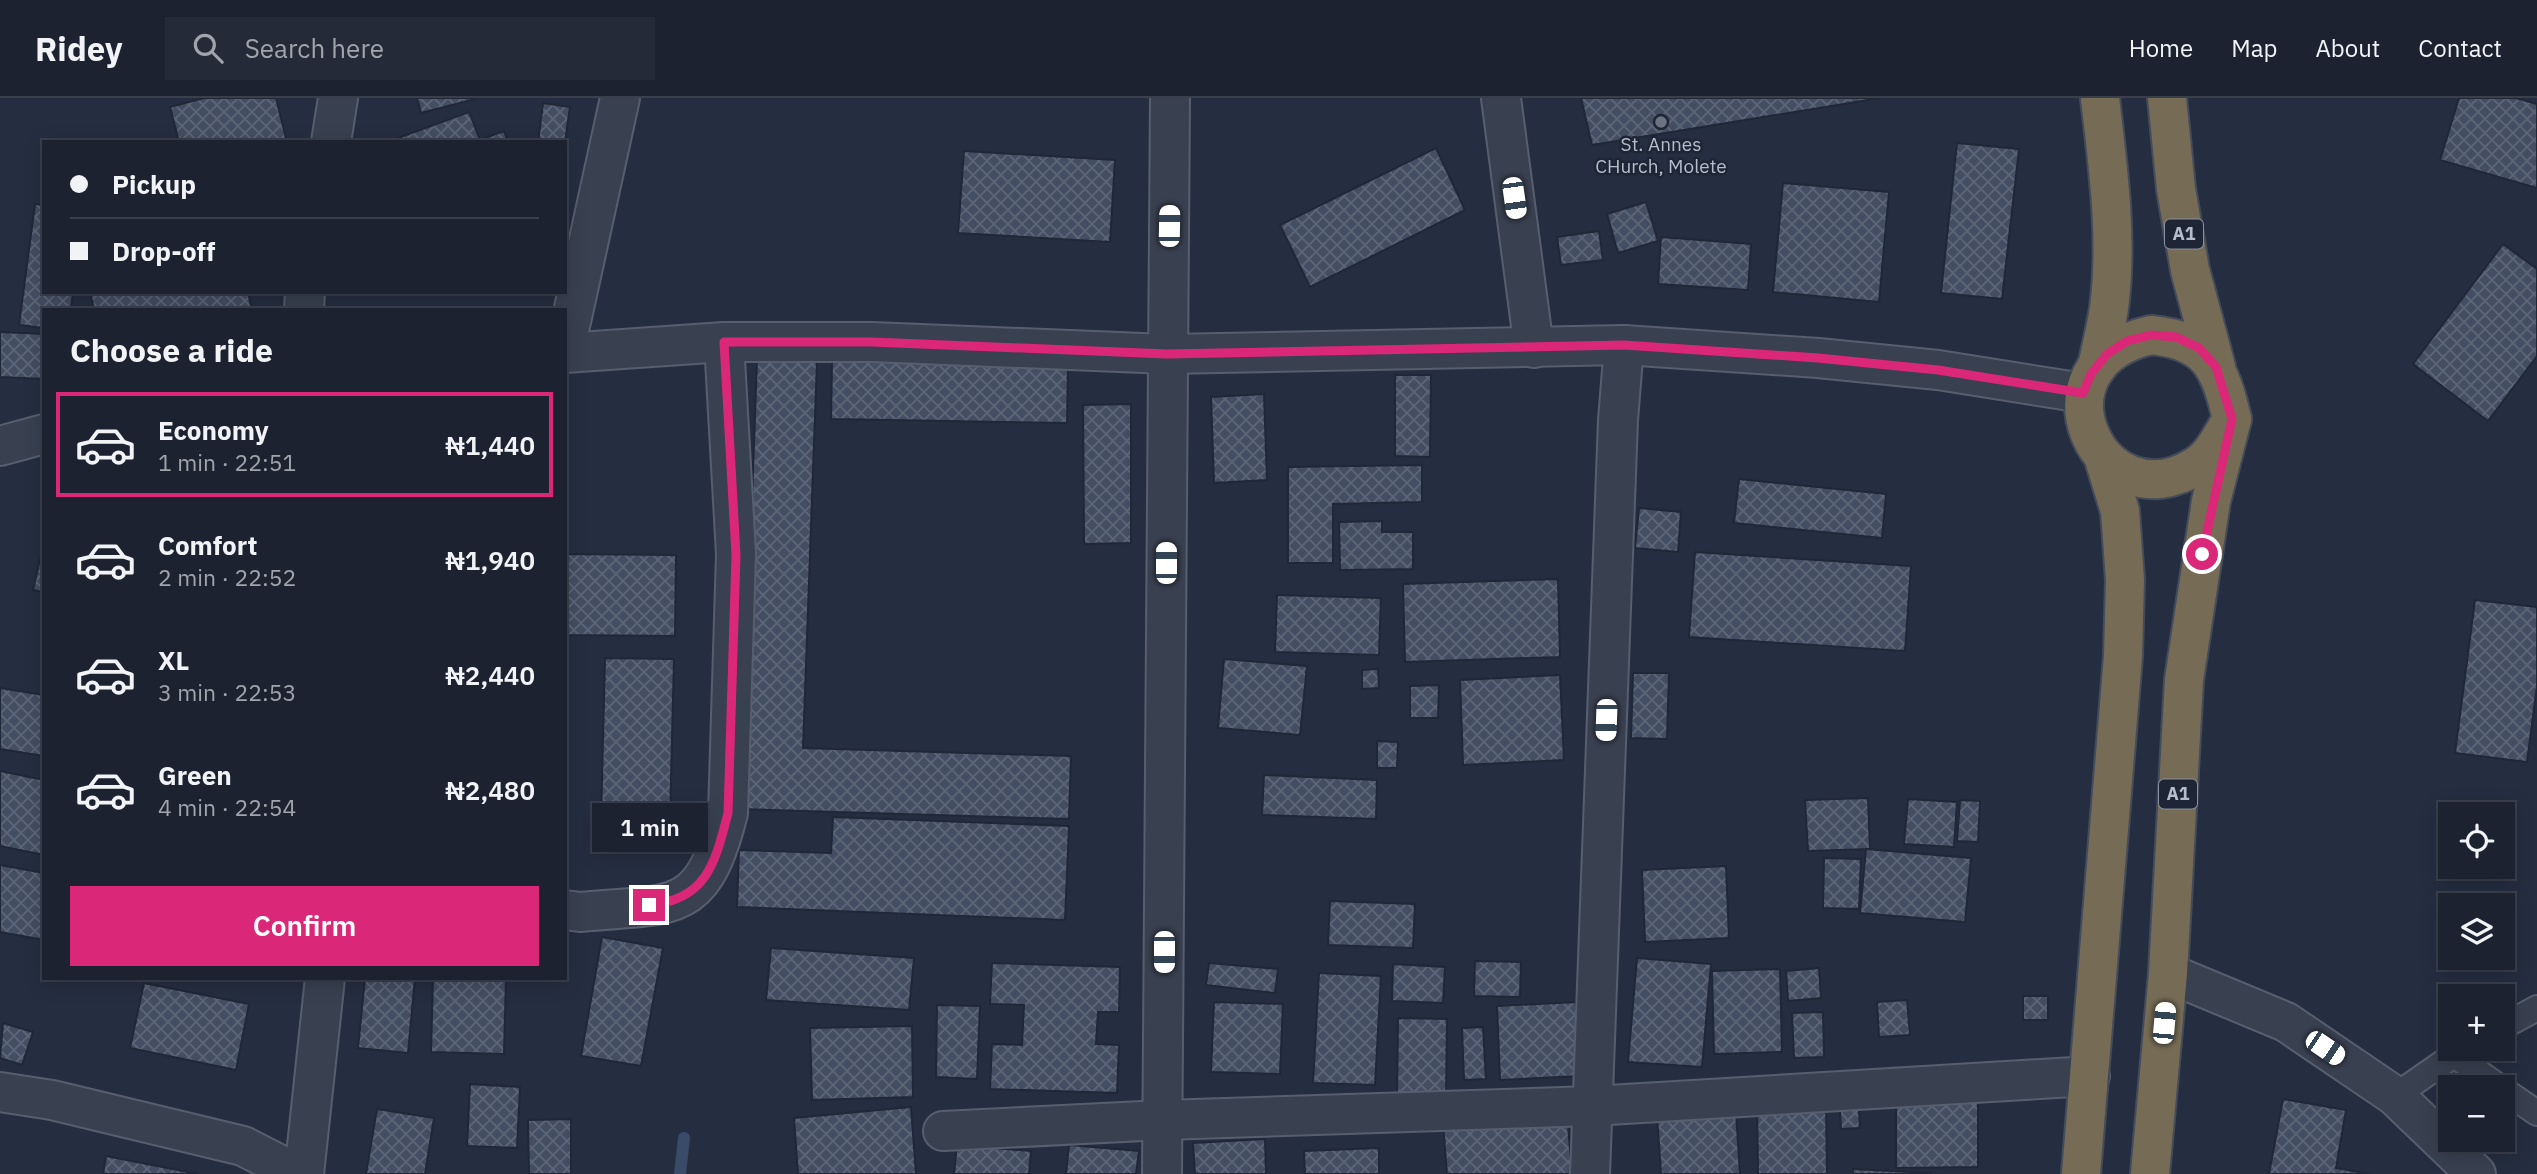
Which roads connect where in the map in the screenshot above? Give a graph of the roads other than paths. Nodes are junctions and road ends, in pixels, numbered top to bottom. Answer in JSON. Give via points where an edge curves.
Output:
{"nodes":[{"id":1,"x":338,"y":98,"type":"edge"},
{"id":2,"x":620,"y":98,"type":"edge"},
{"id":3,"x":1171,"y":98,"type":"edge"},
{"id":4,"x":1501,"y":98,"type":"edge"},
{"id":5,"x":2100,"y":98,"type":"edge"},
{"id":6,"x":2167,"y":98,"type":"edge"},
{"id":7,"x":331,"y":140,"type":"edge"},
{"id":8,"x":567,"y":342,"type":"edge"},
{"id":9,"x":724,"y":342,"type":"junction"},
{"id":10,"x":1624,"y":345,"type":"junction"},
{"id":11,"x":1534,"y":348,"type":"junction"},
{"id":12,"x":567,"y":351,"type":"edge"},
{"id":13,"x":1167,"y":354,"type":"junction"},
{"id":14,"x":2216,"y":367,"type":"junction"},
{"id":15,"x":2090,"y":380,"type":"junction"},
{"id":16,"x":2232,"y":419,"type":"junction"},
{"id":17,"x":42,"y":435,"type":"edge"},
{"id":18,"x":0,"y":446,"type":"edge"},
{"id":19,"x":2104,"y":459,"type":"junction"},
{"id":20,"x":567,"y":911,"type":"edge"},
{"id":21,"x":2168,"y":973,"type":"junction"},
{"id":22,"x":325,"y":980,"type":"edge"},
{"id":23,"x":2537,"y":1008,"type":"edge"},
{"id":24,"x":2515,"y":1020,"type":"edge"},
{"id":25,"x":2445,"y":1061,"type":"edge"},
{"id":26,"x":2470,"y":1061,"type":"edge"},
{"id":27,"x":2486,"y":1075,"type":"edge"},
{"id":28,"x":2090,"y":1076,"type":"junction"},
{"id":29,"x":0,"y":1092,"type":"edge"},
{"id":30,"x":2395,"y":1096,"type":"junction"},
{"id":31,"x":2515,"y":1098,"type":"edge"},
{"id":32,"x":1592,"y":1107,"type":"junction"},
{"id":33,"x":2537,"y":1113,"type":"edge"},
{"id":34,"x":1163,"y":1120,"type":"junction"},
{"id":35,"x":943,"y":1132,"type":"dead end"},
{"id":36,"x":287,"y":1174,"type":"edge"},
{"id":37,"x":304,"y":1174,"type":"edge"},
{"id":38,"x":1162,"y":1174,"type":"edge"},
{"id":39,"x":1590,"y":1174,"type":"edge"},
{"id":40,"x":2081,"y":1174,"type":"edge"},
{"id":41,"x":2150,"y":1174,"type":"edge"},
{"id":42,"x":2476,"y":1174,"type":"edge"}],
"edges":[{"from":1,"to":7,"type":"street"},
{"from":2,"to":8,"type":"street"},
{"from":3,"to":13,"type":"street"},
{"from":4,"to":11,"type":"street"},
{"from":5,"to":15,"type":"highway","via":[[2110,187],[2111,263],[2109,307]]},
{"from":6,"to":14,"type":"highway","number":"A1","via":[[2190,270]]},
{"from":9,"to":12,"type":"street"},
{"from":9,"to":13,"type":"street","via":[[872,342]]},
{"from":9,"to":20,"type":"street","via":[[736,555],[728,813],[718,854],[699,887],[672,903]]},
{"from":10,"to":11,"type":"street"},
{"from":10,"to":15,"type":"street"},
{"from":10,"to":32,"type":"street"},
{"from":11,"to":13,"type":"street"},
{"from":13,"to":34,"type":"street"},
{"from":14,"to":15,"type":"highway","via":[[2199,348],[2176,337],[2151,335],[2127,341],[2107,354]]},
{"from":14,"to":16,"type":"highway"},
{"from":15,"to":19,"type":"highway","via":[[2085,423]]},
{"from":16,"to":19,"type":"highway","via":[[2198,466],[2169,478],[2144,478]]},
{"from":16,"to":21,"type":"highway","number":"A1","via":[[2211,501],[2184,680]]},
{"from":17,"to":18,"type":"street"},
{"from":19,"to":28,"type":"highway","via":[[2119,511],[2125,580]]},
{"from":21,"to":30,"type":"street","via":[[2286,1021]]},
{"from":21,"to":41,"type":"highway","number":"A1"},
{"from":22,"to":37,"type":"street"},
{"from":23,"to":24,"type":"lane"},
{"from":25,"to":30,"type":"lane"},
{"from":26,"to":27,"type":"lane"},
{"from":28,"to":32,"type":"street"},
{"from":28,"to":40,"type":"highway"},
{"from":29,"to":36,"type":"street","via":[[243,1146],[280,1165]]},
{"from":30,"to":42,"type":"street"},
{"from":31,"to":33,"type":"lane"},
{"from":32,"to":34,"type":"street"},
{"from":32,"to":39,"type":"street"},
{"from":34,"to":35,"type":"street"},
{"from":34,"to":38,"type":"street"}]}
